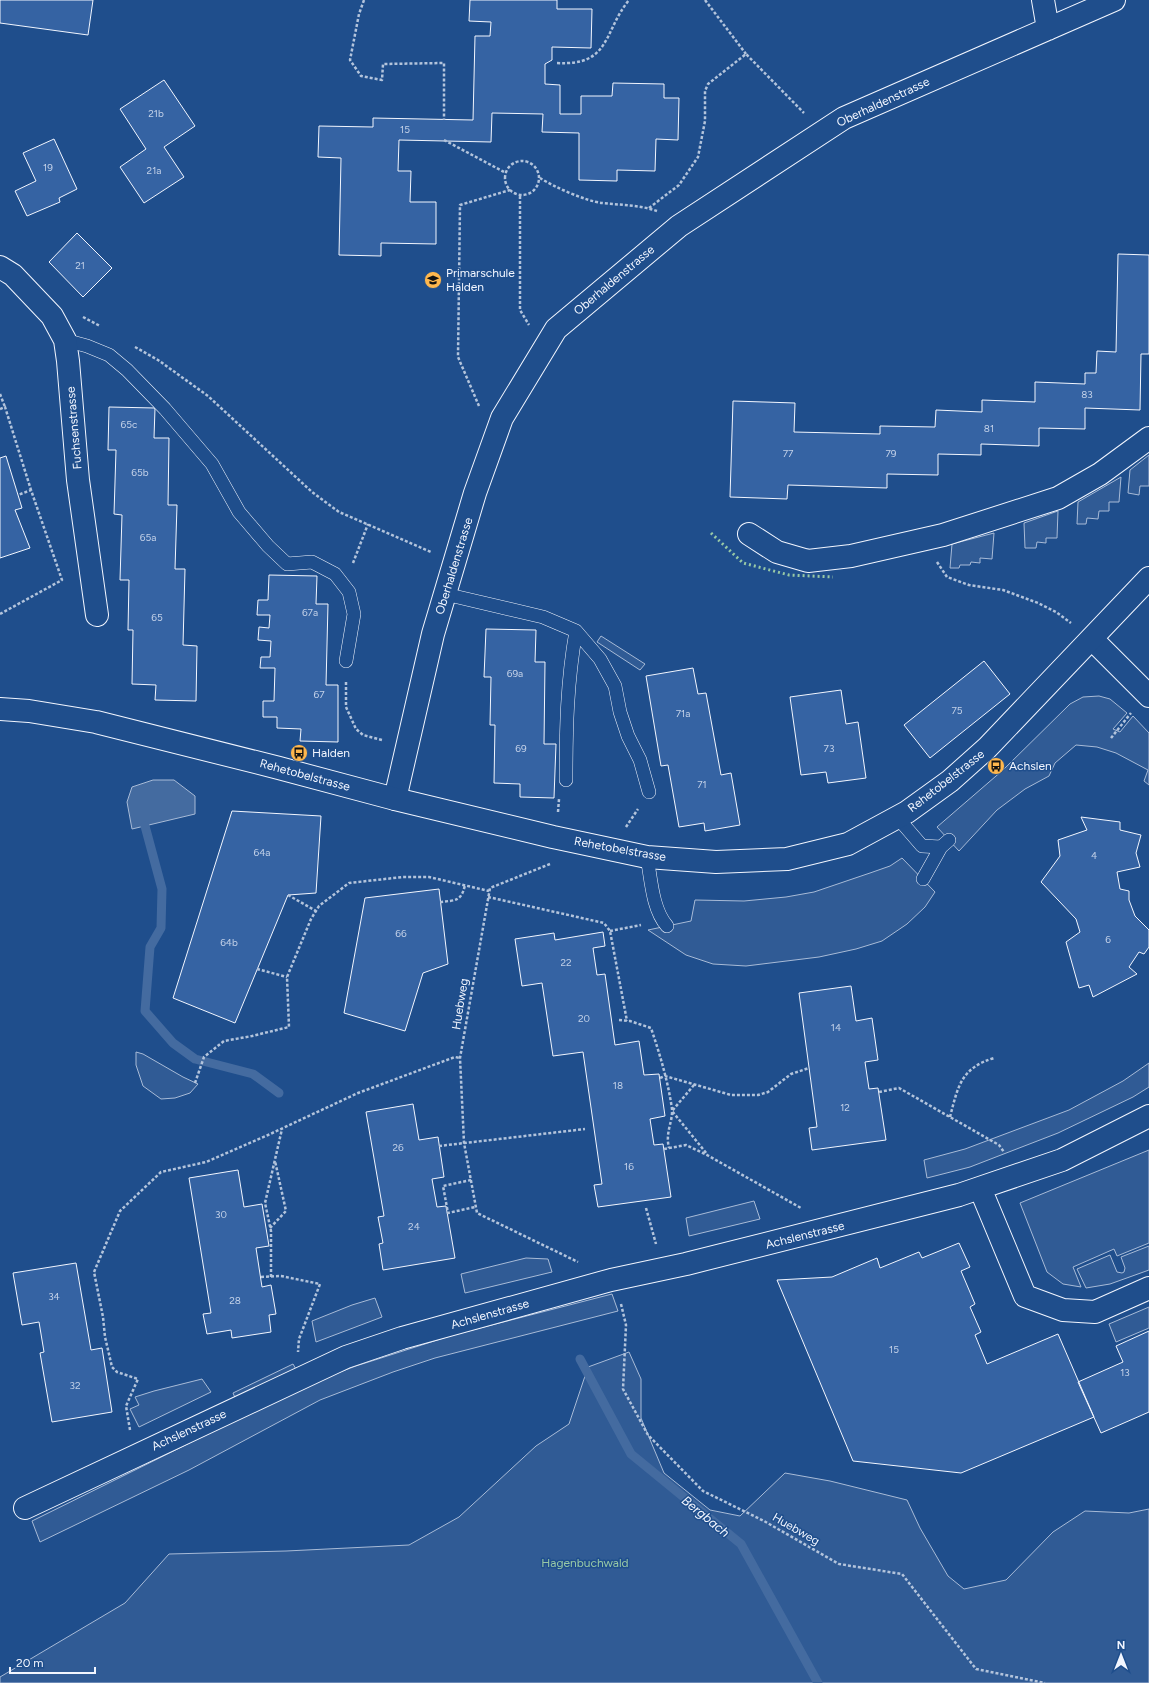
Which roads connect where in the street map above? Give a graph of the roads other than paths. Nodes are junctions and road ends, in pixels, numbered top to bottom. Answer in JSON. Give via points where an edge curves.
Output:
{"nodes":[{"id":1,"x":1042,"y":0,"type":"edge"},
{"id":2,"x":1114,"y":0,"type":"edge"},
{"id":3,"x":1048,"y":29,"type":"junction"},
{"id":4,"x":0,"y":267,"type":"edge"},
{"id":5,"x":65,"y":340,"type":"junction"},
{"id":6,"x":1149,"y":438,"type":"edge"},
{"id":7,"x":749,"y":534,"type":"dead end"},
{"id":8,"x":1149,"y":578,"type":"edge"},
{"id":9,"x":445,"y":594,"type":"junction"},
{"id":10,"x":97,"y":615,"type":"dead end"},
{"id":11,"x":576,"y":631,"type":"junction"},
{"id":12,"x":1084,"y":632,"type":"junction"},
{"id":13,"x":346,"y":661,"type":"dead end"},
{"id":14,"x":1142,"y":702,"type":"edge"},
{"id":15,"x":0,"y":709,"type":"edge"},
{"id":16,"x":566,"y":780,"type":"dead end"},
{"id":17,"x":649,"y":792,"type":"road end"},
{"id":18,"x":394,"y":799,"type":"junction"},
{"id":19,"x":897,"y":817,"type":"junction"},
{"id":20,"x":647,"y":856,"type":"junction"},
{"id":21,"x":923,"y":879,"type":"dead end"},
{"id":22,"x":665,"y":923,"type":"road end"},
{"id":23,"x":1149,"y":1116,"type":"edge"},
{"id":24,"x":980,"y":1188,"type":"junction"},
{"id":25,"x":1149,"y":1288,"type":"edge"},
{"id":26,"x":25,"y":1508,"type":"dead end"}],
"edges":[{"from":1,"to":3,"type":"street"},
{"from":2,"to":3,"type":"street","name":"Oberhaldenstrasse"},
{"from":3,"to":9,"type":"street","name":"Oberhaldenstrasse","via":[[844,118],[679,226],[556,329],[502,418],[475,493]]},
{"from":4,"to":5,"type":"street","name":"Fuchsenstrasse","via":[[13,275],[52,316]]},
{"from":5,"to":10,"type":"street","name":"Fuchsenstrasse","via":[[78,480]]},
{"from":5,"to":13,"type":"lane","via":[[109,355],[127,370],[165,409],[212,464],[239,512],[287,564],[312,562],[335,574],[349,592],[354,614]]},
{"from":6,"to":7,"type":"street","via":[[1100,474],[1058,498],[943,535],[851,556],[808,561],[777,552]]},
{"from":8,"to":12,"type":"street","name":"Rehetobelstrasse"},
{"from":9,"to":11,"type":"lane","via":[[543,617]]},
{"from":9,"to":18,"type":"street","name":"Oberhaldenstrasse"},
{"from":11,"to":16,"type":"lane","via":[[570,663],[566,716]]},
{"from":11,"to":17,"type":"lane","via":[[600,660],[615,686],[620,712],[640,760]]},
{"from":12,"to":14,"type":"street"},
{"from":12,"to":19,"type":"street","name":"Rehetobelstrasse","via":[[987,748],[950,780],[908,812]]},
{"from":15,"to":18,"type":"street","name":"Rehetobelstrasse","via":[[96,722]]},
{"from":18,"to":20,"type":"street","name":"Rehetobelstrasse","via":[[553,837]]},
{"from":19,"to":20,"type":"street","name":"Rehetobelstrasse","via":[[848,844],[787,859],[716,862]]},
{"from":19,"to":21,"type":"lane","via":[[922,846],[945,844]]},
{"from":20,"to":22,"type":"lane","via":[[656,902]]},
{"from":23,"to":24,"type":"street","name":"Achslenstrasse","via":[[1062,1160]]},
{"from":24,"to":25,"type":"street","via":[[1025,1296],[1063,1310],[1095,1312]]},
{"from":24,"to":26,"type":"street","name":"Achslenstrasse","via":[[694,1263],[611,1280],[410,1336],[346,1358],[281,1387]]}]}
